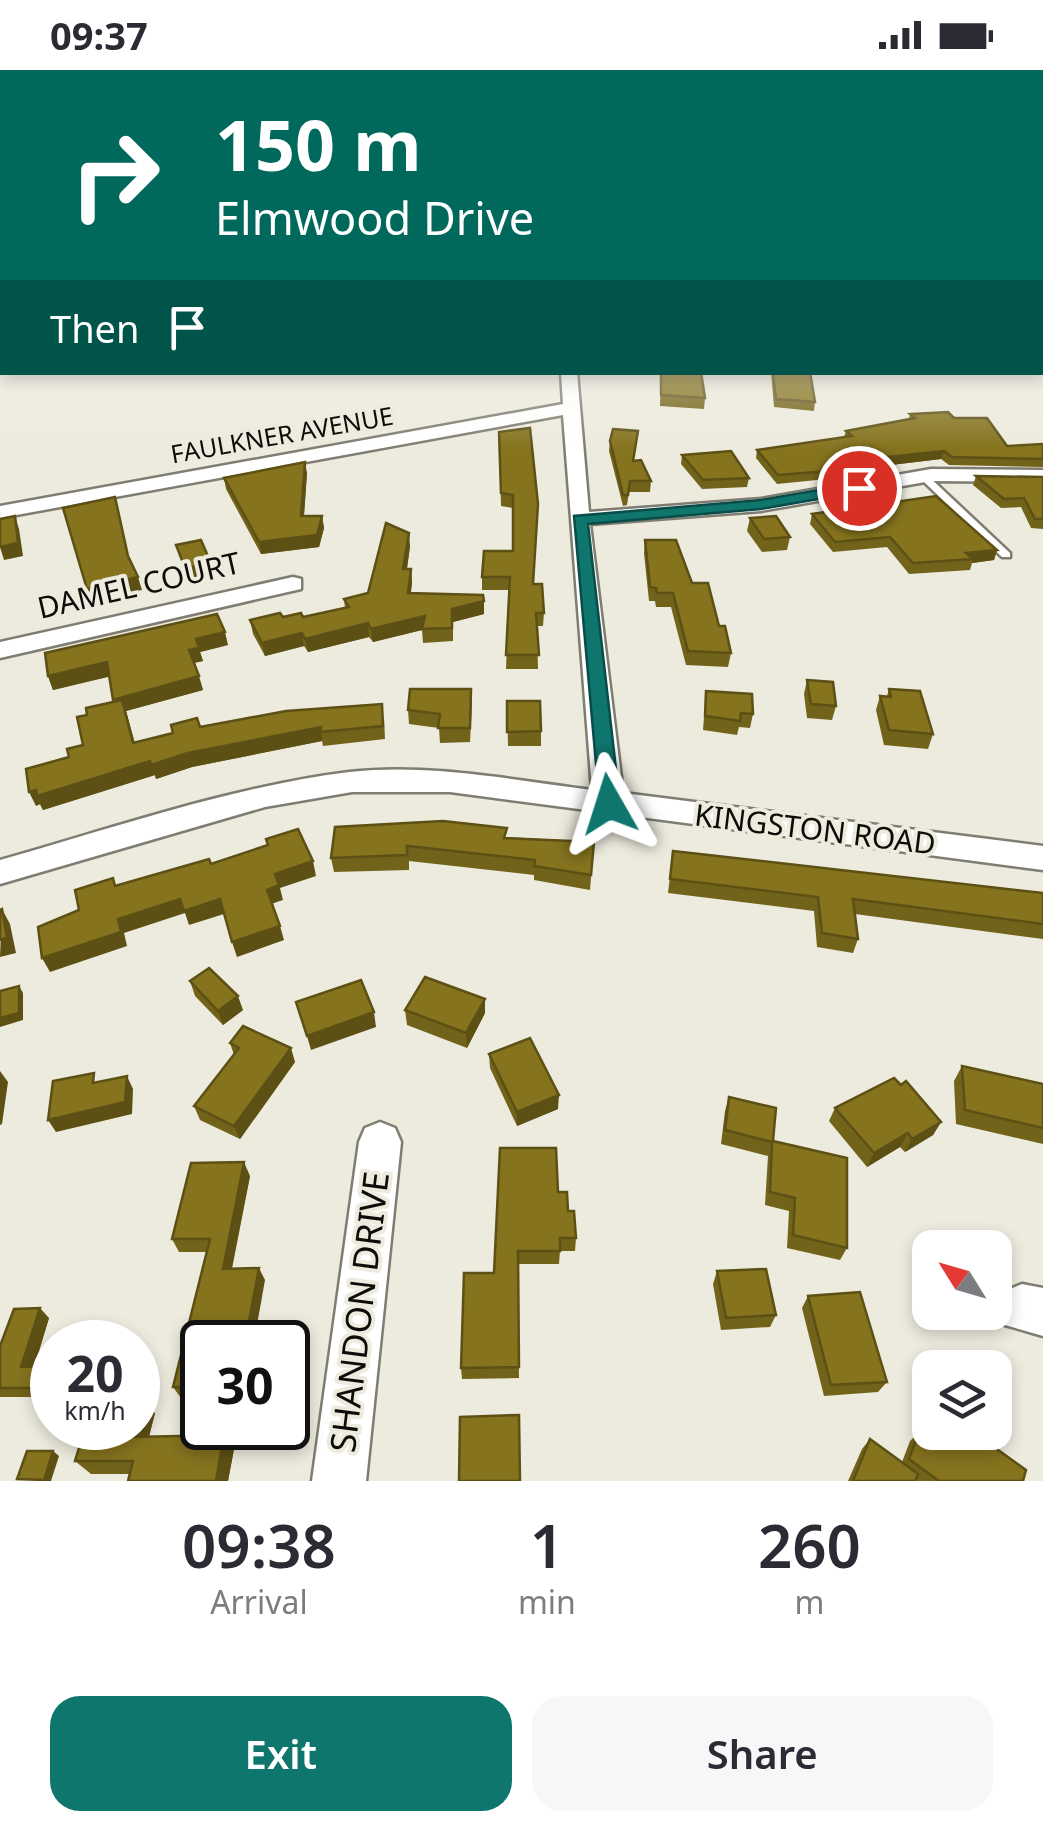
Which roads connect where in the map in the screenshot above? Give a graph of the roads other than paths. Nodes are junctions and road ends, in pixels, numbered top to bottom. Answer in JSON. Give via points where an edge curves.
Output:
{"nodes":[{"id":1,"x":570,"y":375,"type":"edge"},
{"id":2,"x":572,"y":408,"type":"junction"},
{"id":3,"x":1043,"y":476,"type":"edge"},
{"id":4,"x":924,"y":477,"type":"junction"},
{"id":5,"x":0,"y":512,"type":"edge"},
{"id":6,"x":579,"y":520,"type":"junction"},
{"id":7,"x":1006,"y":555,"type":"dead end"},
{"id":8,"x":293,"y":584,"type":"dead end"},
{"id":9,"x":0,"y":650,"type":"edge"},
{"id":10,"x":609,"y":804,"type":"junction"},
{"id":11,"x":1043,"y":858,"type":"edge"},
{"id":12,"x":0,"y":872,"type":"edge"},
{"id":13,"x":380,"y":1142,"type":"dead end"},
{"id":14,"x":339,"y":1481,"type":"edge"}],
"edges":[{"from":1,"to":2,"type":"street"},
{"from":2,"to":5,"type":"street","name":"FAULKNER AVENUE"},
{"from":2,"to":6,"type":"street"},
{"from":3,"to":4,"type":"street"},
{"from":4,"to":6,"type":"street","via":[[761,504]]},
{"from":4,"to":7,"type":"lane"},
{"from":6,"to":10,"type":"street"},
{"from":8,"to":9,"type":"street","name":"DAMEL COURT"},
{"from":10,"to":11,"type":"street","name":"KINGSTON ROAD"},
{"from":10,"to":12,"type":"street","name":"KINGSTON ROAD","via":[[450,782],[352,782],[264,797]]},
{"from":13,"to":14,"type":"street","name":"SHANDON DRIVE"}]}
